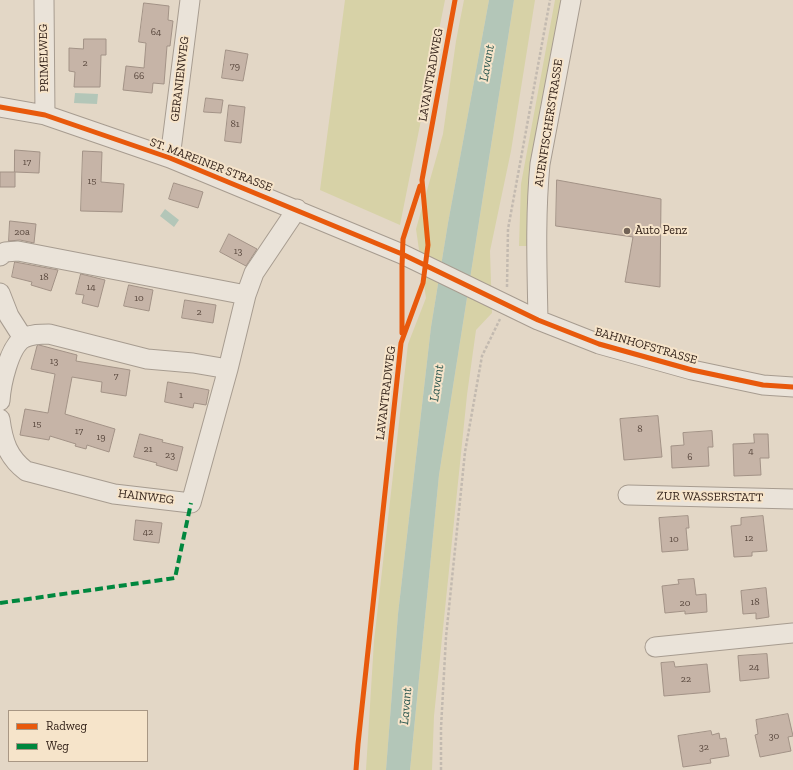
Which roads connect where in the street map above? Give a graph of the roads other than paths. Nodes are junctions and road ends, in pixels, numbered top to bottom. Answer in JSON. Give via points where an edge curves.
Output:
{"nodes":[{"id":1,"x":44,"y":0,"type":"edge"},
{"id":2,"x":190,"y":0,"type":"edge"},
{"id":3,"x":571,"y":0,"type":"edge"},
{"id":4,"x":0,"y":107,"type":"edge"},
{"id":5,"x":45,"y":115,"type":"junction"},
{"id":6,"x":170,"y":158,"type":"junction"},
{"id":7,"x":297,"y":209,"type":"junction"},
{"id":8,"x":0,"y":256,"type":"edge"},
{"id":9,"x":0,"y":293,"type":"edge"},
{"id":10,"x":246,"y":294,"type":"junction"},
{"id":11,"x":503,"y":303,"type":"joint"},
{"id":12,"x":538,"y":320,"type":"junction"},
{"id":13,"x":23,"y":338,"type":"junction"},
{"id":14,"x":228,"y":369,"type":"junction"},
{"id":15,"x":793,"y":387,"type":"edge"},
{"id":16,"x":0,"y":401,"type":"edge"},
{"id":17,"x":0,"y":419,"type":"edge"},
{"id":18,"x":628,"y":495,"type":"dead end"},
{"id":19,"x":793,"y":499,"type":"edge"},
{"id":20,"x":793,"y":633,"type":"edge"},
{"id":21,"x":655,"y":647,"type":"dead end"}],
"edges":[{"from":1,"to":5,"type":"street","name":"PRIMELWEG"},
{"from":2,"to":6,"type":"street","name":"GERANIENWEG"},
{"from":3,"to":12,"type":"street","name":"AUENFISCHERSTRASSE","via":[[540,164],[537,230]]},
{"from":4,"to":5,"type":"street","name":"ST. MAREINER STRASSE"},
{"from":5,"to":6,"type":"street","name":"ST. MAREINER STRASSE"},
{"from":6,"to":7,"type":"street","name":"ST. MAREINER STRASSE"},
{"from":7,"to":10,"type":"street","name":"HAINWEG","via":[[254,273]]},
{"from":7,"to":11,"type":"street","name":"ST. MAREINER STRASSE","via":[[410,257]]},
{"from":8,"to":10,"type":"street","via":[[5,252],[18,251]]},
{"from":9,"to":13,"type":"street","via":[[9,316]]},
{"from":10,"to":14,"type":"street","name":"HAINWEG"},
{"from":11,"to":12,"type":"street","name":"BAHNHOFSTRASSE"},
{"from":12,"to":15,"type":"street","name":"BAHNHOFSTRASSE","via":[[599,344],[692,370],[763,385]]},
{"from":13,"to":14,"type":"street","via":[[35,334],[49,334],[147,359]]},
{"from":13,"to":16,"type":"street","via":[[14,348],[5,372]]},
{"from":14,"to":17,"type":"street","name":"HAINWEG","via":[[190,503],[114,494],[26,471],[9,453]]},
{"from":18,"to":19,"type":"street","name":"ZUR WASSERSTATT"},
{"from":20,"to":21,"type":"street"}]}
